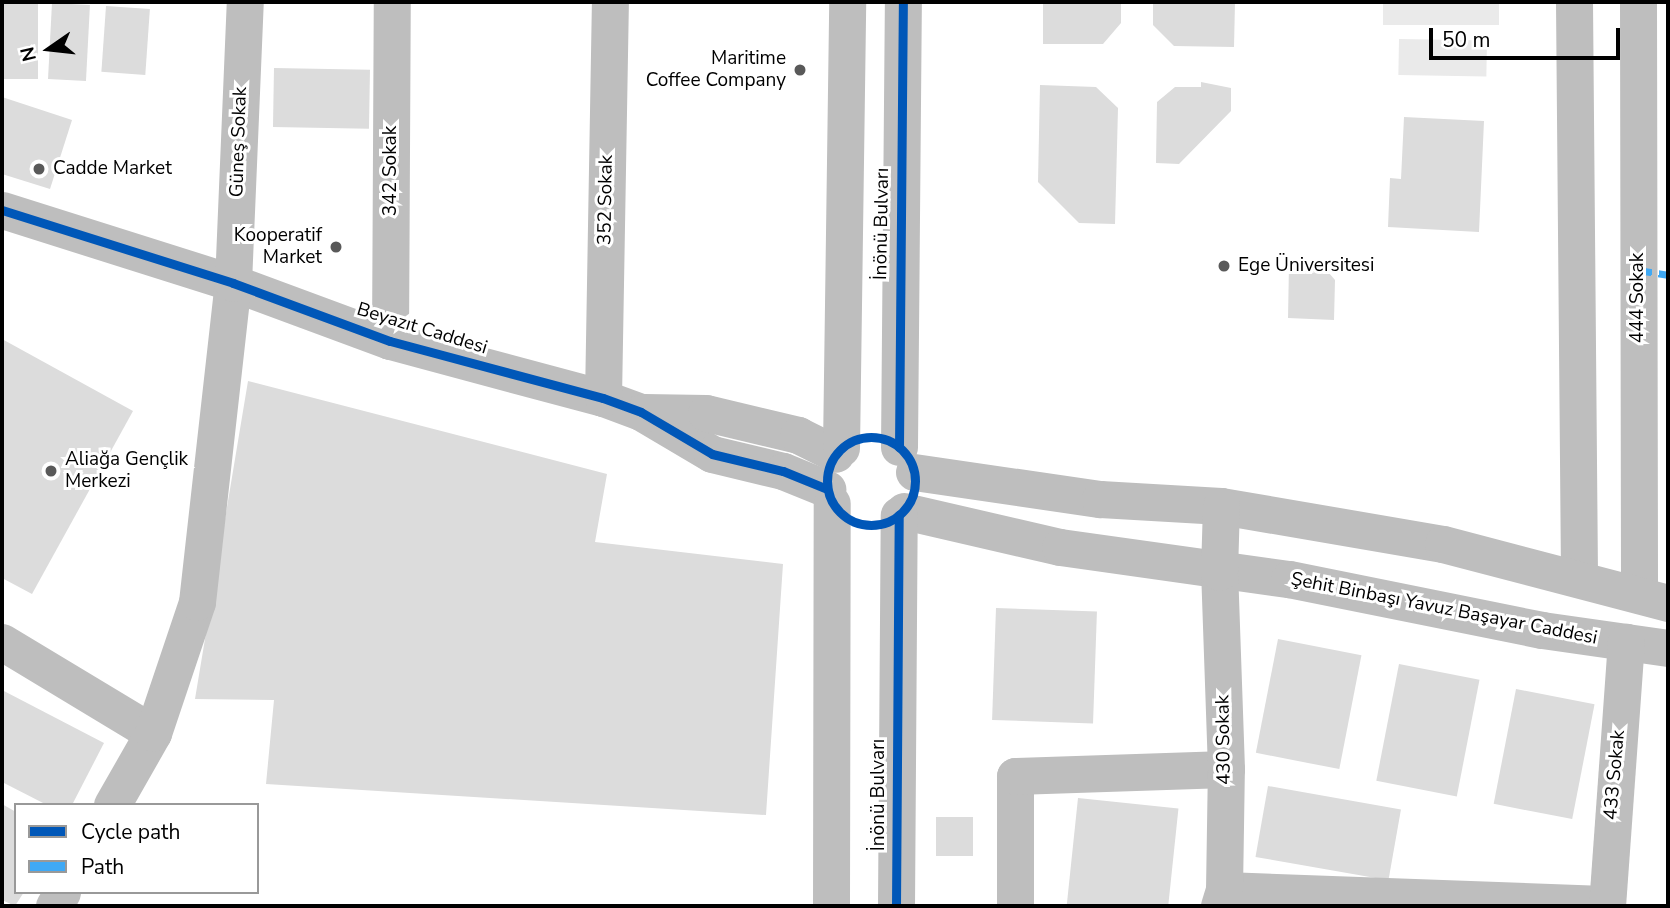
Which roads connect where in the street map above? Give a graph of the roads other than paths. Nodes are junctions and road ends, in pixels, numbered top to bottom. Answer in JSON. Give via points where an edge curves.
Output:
{"nodes":[{"id":1,"x":245,"y":2,"type":"edge"},
{"id":2,"x":392,"y":2,"type":"edge"},
{"id":3,"x":610,"y":2,"type":"edge"},
{"id":4,"x":847,"y":2,"type":"edge"},
{"id":5,"x":903,"y":2,"type":"edge"},
{"id":6,"x":1574,"y":2,"type":"edge"},
{"id":7,"x":1638,"y":2,"type":"edge"},
{"id":8,"x":2,"y":209,"type":"edge"},
{"id":9,"x":1653,"y":272,"type":"edge"},
{"id":10,"x":233,"y":282,"type":"junction"},
{"id":11,"x":390,"y":341,"type":"junction"},
{"id":12,"x":603,"y":398,"type":"junction"},
{"id":13,"x":641,"y":412,"type":"junction"},
{"id":14,"x":838,"y":451,"type":"junction"},
{"id":15,"x":907,"y":460,"type":"junction"},
{"id":16,"x":830,"y":496,"type":"junction"},
{"id":17,"x":1221,"y":506,"type":"junction"},
{"id":18,"x":901,"y":513,"type":"junction"},
{"id":19,"x":1219,"y":572,"type":"junction"},
{"id":20,"x":1579,"y":579,"type":"junction"},
{"id":21,"x":1653,"y":599,"type":"edge"},
{"id":22,"x":2,"y":642,"type":"edge"},
{"id":23,"x":1626,"y":642,"type":"junction"},
{"id":24,"x":1668,"y":648,"type":"edge"},
{"id":25,"x":153,"y":733,"type":"junction"},
{"id":26,"x":1226,"y":769,"type":"junction"},
{"id":27,"x":113,"y":803,"type":"edge"},
{"id":28,"x":1222,"y":898,"type":"edge"},
{"id":29,"x":1513,"y":904,"type":"edge"},
{"id":30,"x":1605,"y":905,"type":"edge"},
{"id":31,"x":831,"y":906,"type":"edge"},
{"id":32,"x":896,"y":906,"type":"edge"},
{"id":33,"x":1015,"y":906,"type":"edge"}],
"edges":[{"from":1,"to":10,"type":"street","name":"Güneş Sokak"},
{"from":2,"to":11,"type":"street","name":"342 Sokak"},
{"from":3,"to":12,"type":"street","name":"352 Sokak"},
{"from":4,"to":14,"type":"street","name":"İnönü Bulvarı"},
{"from":5,"to":15,"type":"street","name":"İnönü Bulvarı"},
{"from":6,"to":20,"type":"street"},
{"from":7,"to":9,"type":"street","name":"444 Sokak"},
{"from":8,"to":10,"type":"street","name":"Beyazıt Caddesi"},
{"from":9,"to":21,"type":"street","name":"444 Sokak"},
{"from":10,"to":11,"type":"street","name":"Beyazıt Caddesi"},
{"from":10,"to":25,"type":"street","name":"Güneş Sokak","via":[[197,602]]},
{"from":11,"to":12,"type":"street","name":"Beyazıt Caddesi"},
{"from":12,"to":13,"type":"street","name":"Beyazıt Caddesi"},
{"from":13,"to":14,"type":"street","name":"Beyazıt Caddesi","via":[[706,414],[799,435]]},
{"from":13,"to":16,"type":"street","name":"Beyazıt Caddesi","via":[[712,454],[783,471]]},
{"from":14,"to":15,"type":"street","via":[[863,437],[888,440]]},
{"from":14,"to":16,"type":"street"},
{"from":15,"to":17,"type":"street","via":[[1100,499]]},
{"from":15,"to":18,"type":"street","via":[[915,486]]},
{"from":16,"to":18,"type":"street","via":[[850,520],[863,525],[888,522]]},
{"from":16,"to":31,"type":"street"},
{"from":17,"to":19,"type":"street"},
{"from":17,"to":20,"type":"street","via":[[1443,544]]},
{"from":18,"to":19,"type":"street","name":"Şehit Binbaşı Yavuz Başayar Caddesi","via":[[1060,547]]},
{"from":18,"to":32,"type":"street","name":"İnönü Bulvarı"},
{"from":19,"to":23,"type":"street","name":"Şehit Binbaşı Yavuz Başayar Caddesi","via":[[1289,579],[1542,630]]},
{"from":19,"to":26,"type":"street","name":"430 Sokak"},
{"from":20,"to":21,"type":"street"},
{"from":22,"to":25,"type":"street"},
{"from":23,"to":24,"type":"street","name":"Şehit Binbaşı Yavuz Başayar Caddesi"},
{"from":23,"to":30,"type":"street","name":"433 Sokak"},
{"from":25,"to":27,"type":"street","name":"Güneş Sokak"},
{"from":26,"to":28,"type":"street","name":"430 Sokak"},
{"from":26,"to":33,"type":"street","via":[[1015,776]]},
{"from":28,"to":29,"type":"street"},
{"from":29,"to":30,"type":"street"}]}
